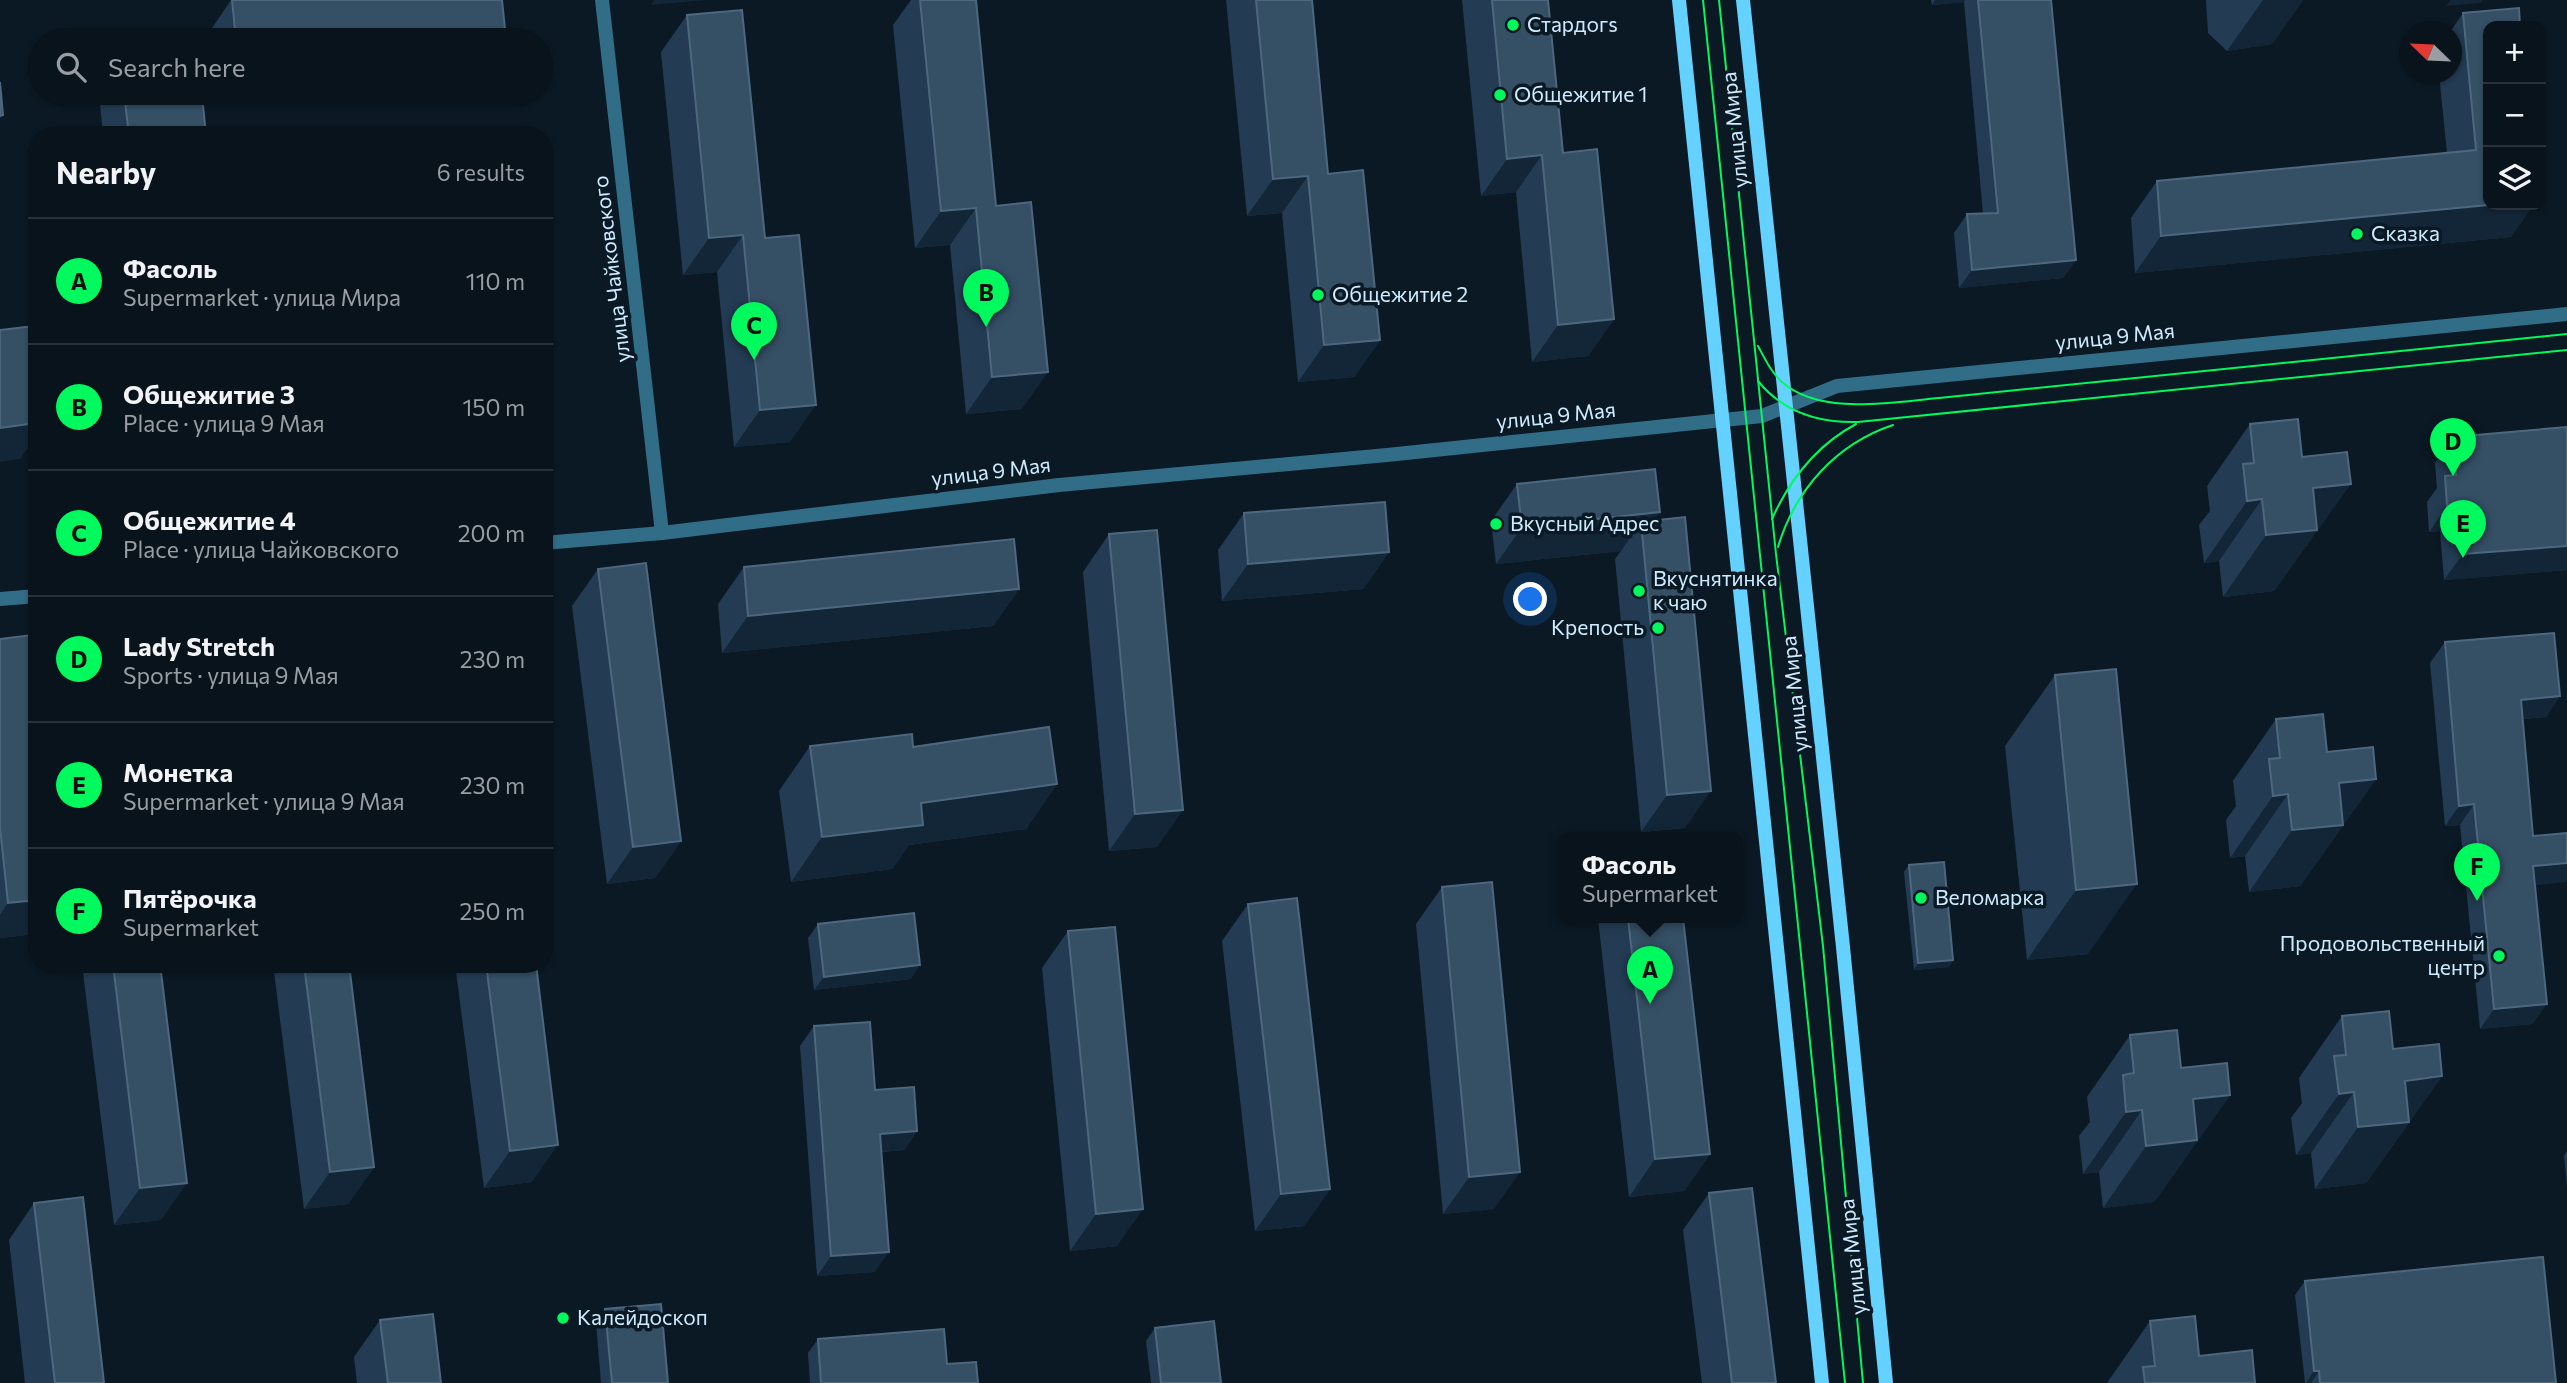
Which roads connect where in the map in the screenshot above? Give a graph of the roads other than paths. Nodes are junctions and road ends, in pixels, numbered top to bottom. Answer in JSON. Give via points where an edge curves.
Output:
{"nodes":[{"id":1,"x":602,"y":0,"type":"edge"},
{"id":2,"x":1679,"y":0,"type":"edge"},
{"id":3,"x":1743,"y":0,"type":"edge"},
{"id":4,"x":2567,"y":314,"type":"edge"},
{"id":5,"x":1785,"y":406,"type":"junction"},
{"id":6,"x":1722,"y":420,"type":"junction"},
{"id":7,"x":662,"y":533,"type":"junction"},
{"id":8,"x":553,"y":542,"type":"edge"},
{"id":9,"x":28,"y":597,"type":"edge"},
{"id":10,"x":0,"y":599,"type":"edge"},
{"id":11,"x":1822,"y":1383,"type":"edge"},
{"id":12,"x":1886,"y":1383,"type":"edge"}],
"edges":[{"from":1,"to":7,"type":"street","name":"улица Чайковского"},
{"from":2,"to":6,"type":"main road","name":"улица Мира"},
{"from":3,"to":5,"type":"main road","name":"улица Мира"},
{"from":4,"to":5,"type":"street","name":"улица 9 Мая","via":[[1837,386]]},
{"from":5,"to":6,"type":"street","name":"улица 9 Мая","via":[[1762,416]]},
{"from":5,"to":12,"type":"main road","name":"улица Мира"},
{"from":6,"to":7,"type":"street","name":"улица 9 Мая","via":[[1059,485]]},
{"from":6,"to":11,"type":"main road","name":"улица Мира"},
{"from":7,"to":8,"type":"street","name":"улица 9 Мая"},
{"from":9,"to":10,"type":"street"}]}
